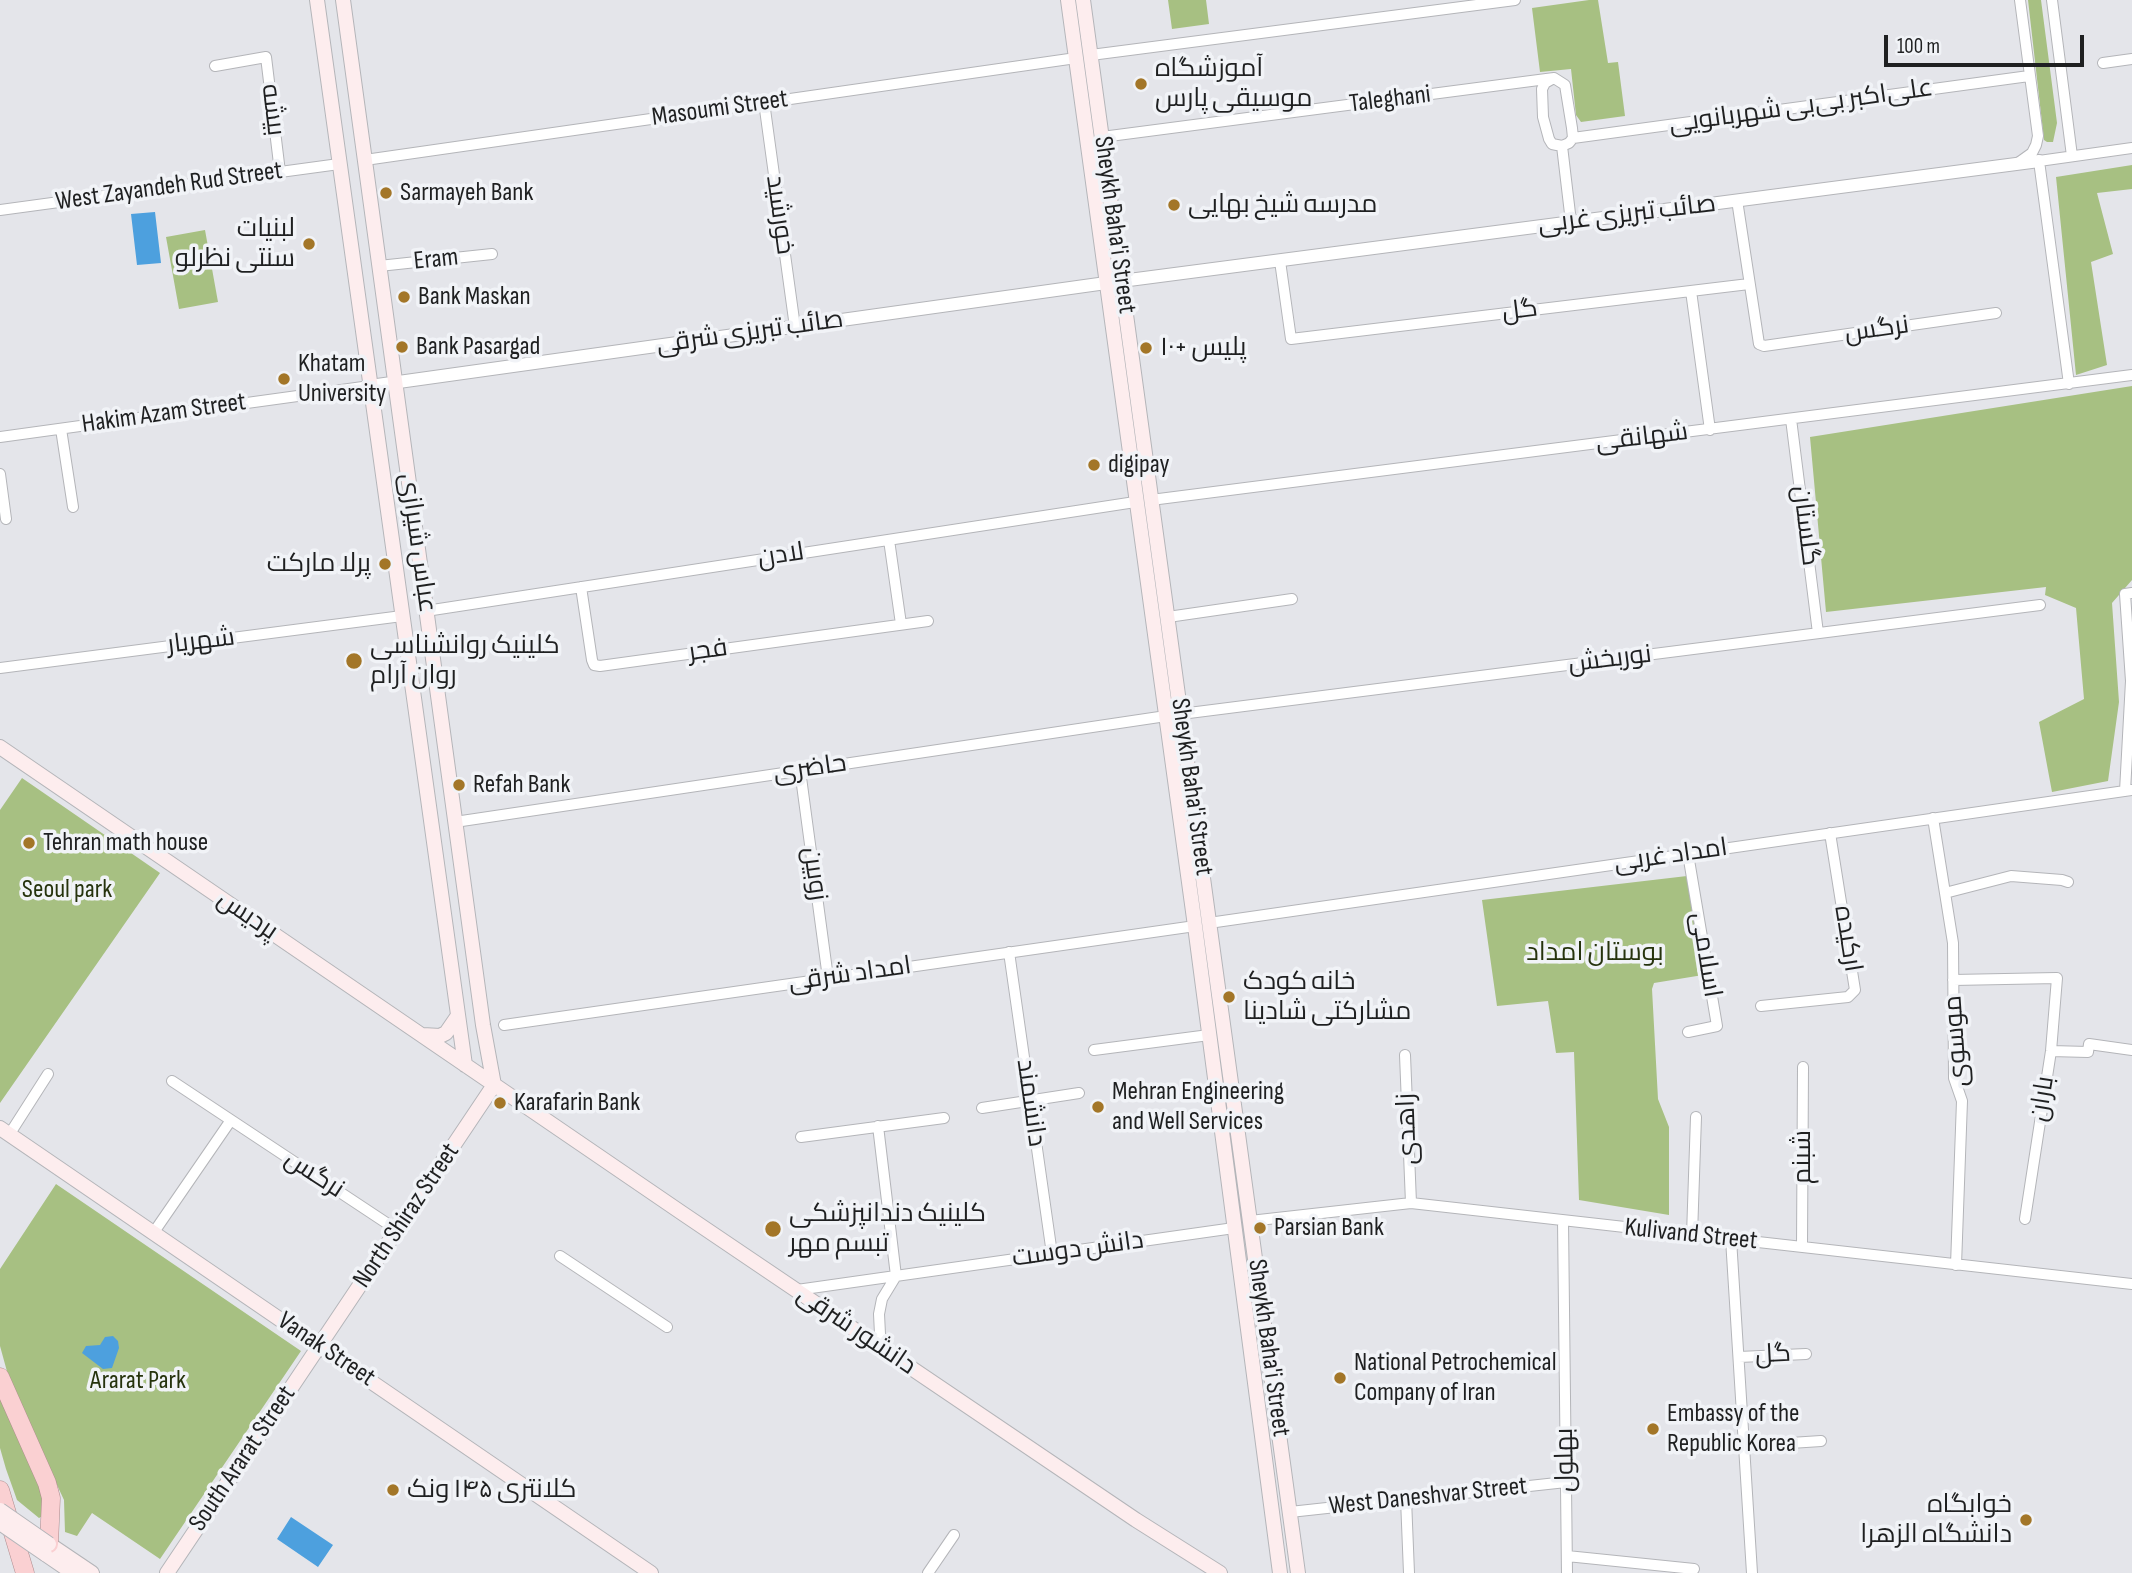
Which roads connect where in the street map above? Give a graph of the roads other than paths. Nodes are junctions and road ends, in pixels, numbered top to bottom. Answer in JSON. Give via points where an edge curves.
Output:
{"nodes":[{"id":1,"x":317,"y":0,"type":"edge"},
{"id":2,"x":342,"y":0,"type":"edge"},
{"id":3,"x":1068,"y":0,"type":"edge"},
{"id":4,"x":1083,"y":0,"type":"edge"},
{"id":5,"x":1514,"y":0,"type":"edge"},
{"id":6,"x":2020,"y":0,"type":"edge"},
{"id":7,"x":2052,"y":0,"type":"edge"},
{"id":8,"x":1473,"y":3,"type":"edge"},
{"id":9,"x":1083,"y":57,"type":"junction"},
{"id":10,"x":2132,"y":59,"type":"edge"},
{"id":11,"x":2103,"y":63,"type":"dead end"},
{"id":12,"x":215,"y":66,"type":"dead end"},
{"id":13,"x":2029,"y":76,"type":"junction"},
{"id":14,"x":1554,"y":78,"type":"junction"},
{"id":15,"x":764,"y":102,"type":"junction"},
{"id":16,"x":1102,"y":137,"type":"junction"},
{"id":17,"x":1573,"y":138,"type":"junction"},
{"id":18,"x":1562,"y":146,"type":"junction"},
{"id":19,"x":2132,"y":148,"type":"edge"},
{"id":20,"x":2072,"y":156,"type":"junction"},
{"id":21,"x":365,"y":160,"type":"junction"},
{"id":22,"x":2039,"y":161,"type":"junction"},
{"id":23,"x":339,"y":163,"type":"junction"},
{"id":24,"x":2017,"y":164,"type":"junction"},
{"id":25,"x":280,"y":172,"type":"junction"},
{"id":26,"x":1737,"y":201,"type":"junction"},
{"id":27,"x":0,"y":210,"type":"edge"},
{"id":28,"x":1571,"y":222,"type":"junction"},
{"id":29,"x":492,"y":254,"type":"dead end"},
{"id":30,"x":1280,"y":261,"type":"junction"},
{"id":31,"x":379,"y":266,"type":"junction"},
{"id":32,"x":1122,"y":282,"type":"junction"},
{"id":33,"x":1106,"y":283,"type":"junction"},
{"id":34,"x":1749,"y":284,"type":"junction"},
{"id":35,"x":1691,"y":291,"type":"junction"},
{"id":36,"x":1996,"y":313,"type":"dead end"},
{"id":37,"x":795,"y":327,"type":"junction"},
{"id":38,"x":2132,"y":375,"type":"edge"},
{"id":39,"x":395,"y":382,"type":"junction"},
{"id":40,"x":2069,"y":384,"type":"junction"},
{"id":41,"x":370,"y":386,"type":"junction"},
{"id":42,"x":1791,"y":419,"type":"junction"},
{"id":43,"x":61,"y":429,"type":"junction"},
{"id":44,"x":1710,"y":430,"type":"junction"},
{"id":45,"x":0,"y":437,"type":"edge"},
{"id":46,"x":0,"y":474,"type":"edge"},
{"id":47,"x":1152,"y":500,"type":"junction"},
{"id":48,"x":1135,"y":502,"type":"junction"},
{"id":49,"x":73,"y":508,"type":"dead end"},
{"id":50,"x":6,"y":519,"type":"dead end"},
{"id":51,"x":889,"y":540,"type":"junction"},
{"id":52,"x":581,"y":587,"type":"junction"},
{"id":53,"x":2132,"y":593,"type":"edge"},
{"id":54,"x":1292,"y":599,"type":"dead end"},
{"id":55,"x":2040,"y":605,"type":"dead end"},
{"id":56,"x":426,"y":611,"type":"junction"},
{"id":57,"x":402,"y":616,"type":"junction"},
{"id":58,"x":1168,"y":617,"type":"junction"},
{"id":59,"x":928,"y":621,"type":"dead end"},
{"id":60,"x":901,"y":624,"type":"junction"},
{"id":61,"x":1818,"y":633,"type":"junction"},
{"id":62,"x":0,"y":668,"type":"edge"},
{"id":63,"x":1181,"y":714,"type":"junction"},
{"id":64,"x":1166,"y":716,"type":"junction"},
{"id":65,"x":0,"y":747,"type":"edge"},
{"id":66,"x":800,"y":771,"type":"junction"},
{"id":67,"x":2129,"y":791,"type":"edge"},
{"id":68,"x":1933,"y":818,"type":"junction"},
{"id":69,"x":456,"y":822,"type":"junction"},
{"id":70,"x":1830,"y":833,"type":"junction"},
{"id":71,"x":1688,"y":854,"type":"junction"},
{"id":72,"x":2068,"y":882,"type":"dead end"},
{"id":73,"x":1945,"y":893,"type":"junction"},
{"id":74,"x":1202,"y":925,"type":"junction"},
{"id":75,"x":1009,"y":953,"type":"junction"},
{"id":76,"x":828,"y":978,"type":"junction"},
{"id":77,"x":1953,"y":980,"type":"junction"},
{"id":78,"x":1760,"y":1006,"type":"dead end"},
{"id":79,"x":457,"y":1017,"type":"junction"},
{"id":80,"x":504,"y":1025,"type":"dead end"},
{"id":81,"x":417,"y":1032,"type":"junction"},
{"id":82,"x":1688,"y":1032,"type":"dead end"},
{"id":83,"x":1209,"y":1035,"type":"junction"},
{"id":84,"x":2132,"y":1050,"type":"edge"},
{"id":85,"x":1094,"y":1051,"type":"dead end"},
{"id":86,"x":2051,"y":1051,"type":"junction"},
{"id":87,"x":1405,"y":1055,"type":"dead end"},
{"id":88,"x":465,"y":1065,"type":"junction"},
{"id":89,"x":1804,"y":1067,"type":"dead end"},
{"id":90,"x":48,"y":1074,"type":"dead end"},
{"id":91,"x":172,"y":1081,"type":"dead end"},
{"id":92,"x":494,"y":1085,"type":"junction"},
{"id":93,"x":1079,"y":1093,"type":"dead end"},
{"id":94,"x":1030,"y":1100,"type":"junction"},
{"id":95,"x":982,"y":1108,"type":"dead end"},
{"id":96,"x":1696,"y":1117,"type":"dead end"},
{"id":97,"x":944,"y":1118,"type":"dead end"},
{"id":98,"x":230,"y":1120,"type":"junction"},
{"id":99,"x":878,"y":1126,"type":"junction"},
{"id":100,"x":5,"y":1131,"type":"edge"},
{"id":101,"x":1238,"y":1132,"type":"junction"},
{"id":102,"x":1222,"y":1134,"type":"junction"},
{"id":103,"x":801,"y":1137,"type":"dead end"},
{"id":104,"x":1411,"y":1203,"type":"junction"},
{"id":105,"x":2025,"y":1219,"type":"dead end"},
{"id":106,"x":1250,"y":1221,"type":"junction"},
{"id":107,"x":1563,"y":1221,"type":"junction"},
{"id":108,"x":1234,"y":1228,"type":"junction"},
{"id":109,"x":397,"y":1230,"type":"junction"},
{"id":110,"x":154,"y":1232,"type":"junction"},
{"id":111,"x":1692,"y":1235,"type":"junction"},
{"id":112,"x":1731,"y":1239,"type":"junction"},
{"id":113,"x":1802,"y":1247,"type":"junction"},
{"id":114,"x":1052,"y":1254,"type":"junction"},
{"id":115,"x":560,"y":1256,"type":"dead end"},
{"id":116,"x":1956,"y":1265,"type":"junction"},
{"id":117,"x":896,"y":1276,"type":"junction"},
{"id":118,"x":2132,"y":1284,"type":"edge"},
{"id":119,"x":797,"y":1290,"type":"junction"},
{"id":120,"x":667,"y":1327,"type":"dead end"},
{"id":121,"x":320,"y":1346,"type":"junction"},
{"id":122,"x":884,"y":1349,"type":"junction"},
{"id":123,"x":1806,"y":1353,"type":"dead end"},
{"id":124,"x":1739,"y":1357,"type":"junction"},
{"id":125,"x":0,"y":1377,"type":"edge"},
{"id":126,"x":1821,"y":1441,"type":"dead end"},
{"id":127,"x":1745,"y":1446,"type":"junction"},
{"id":128,"x":1566,"y":1482,"type":"junction"},
{"id":129,"x":0,"y":1490,"type":"edge"},
{"id":130,"x":1406,"y":1499,"type":"junction"},
{"id":131,"x":0,"y":1510,"type":"edge"},
{"id":132,"x":1290,"y":1512,"type":"junction"},
{"id":133,"x":1136,"y":1520,"type":"junction"},
{"id":134,"x":0,"y":1523,"type":"edge"},
{"id":135,"x":954,"y":1535,"type":"dead end"},
{"id":136,"x":30,"y":1537,"type":"junction"},
{"id":137,"x":47,"y":1549,"type":"junction"},
{"id":138,"x":1567,"y":1556,"type":"junction"},
{"id":139,"x":1694,"y":1569,"type":"dead end"},
{"id":140,"x":25,"y":1573,"type":"edge"},
{"id":141,"x":73,"y":1573,"type":"edge"},
{"id":142,"x":92,"y":1573,"type":"edge"},
{"id":143,"x":167,"y":1573,"type":"edge"},
{"id":144,"x":650,"y":1573,"type":"edge"},
{"id":145,"x":928,"y":1573,"type":"edge"},
{"id":146,"x":1205,"y":1573,"type":"edge"},
{"id":147,"x":1220,"y":1573,"type":"edge"},
{"id":148,"x":1280,"y":1573,"type":"edge"},
{"id":149,"x":1298,"y":1573,"type":"edge"},
{"id":150,"x":1409,"y":1573,"type":"edge"},
{"id":151,"x":1567,"y":1573,"type":"edge"},
{"id":152,"x":1752,"y":1573,"type":"edge"}],
"edges":[{"from":1,"to":23,"type":"main road","name":"عباس شیرازی"},
{"from":2,"to":21,"type":"main road","name":"عباس شیرازی"},
{"from":3,"to":9,"type":"main road","name":"Sheykh Baha'i Street"},
{"from":4,"to":9,"type":"main road","name":"Sheykh Baha'i Street"},
{"from":5,"to":8,"type":"street","name":"Masoumi Street"},
{"from":6,"to":13,"type":"street"},
{"from":7,"to":20,"type":"street"},
{"from":8,"to":9,"type":"street","name":"Masoumi Street"},
{"from":9,"to":15,"type":"street","name":"Masoumi Street"},
{"from":9,"to":16,"type":"main road","name":"Sheykh Baha'i Street"},
{"from":9,"to":33,"type":"main road","name":"Sheykh Baha'i Street"},
{"from":10,"to":11,"type":"street"},
{"from":12,"to":25,"type":"street","name":"بیشه","via":[[266,57]]},
{"from":13,"to":17,"type":"street","name":"علی‌اکبر بی‌بی شهربانویی"},
{"from":13,"to":24,"type":"street","via":[[2038,136],[2032,153]]},
{"from":14,"to":16,"type":"street","name":"Taleghani"},
{"from":14,"to":17,"type":"street","via":[[1565,85]]},
{"from":14,"to":18,"type":"street","via":[[1542,89],[1543,117],[1552,144]]},
{"from":15,"to":21,"type":"street","name":"Masoumi Street"},
{"from":15,"to":37,"type":"street","name":"خورشید"},
{"from":16,"to":32,"type":"main road","name":"Sheykh Baha'i Street"},
{"from":17,"to":18,"type":"street"},
{"from":18,"to":28,"type":"street"},
{"from":19,"to":20,"type":"street","name":"صائب تبریزی غربی"},
{"from":20,"to":22,"type":"street","name":"صائب تبریزی غربی"},
{"from":21,"to":31,"type":"main road","name":"عباس شیرازی"},
{"from":22,"to":24,"type":"street","name":"صائب تبریزی غربی"},
{"from":22,"to":40,"type":"street"},
{"from":23,"to":25,"type":"street","name":"West Zayandeh Rud Street"},
{"from":23,"to":41,"type":"main road","name":"عباس شیرازی"},
{"from":24,"to":26,"type":"street","name":"صائب تبریزی غربی"},
{"from":25,"to":27,"type":"street","name":"West Zayandeh Rud Street"},
{"from":26,"to":28,"type":"street","name":"صائب تبریزی غربی"},
{"from":26,"to":34,"type":"street"},
{"from":28,"to":30,"type":"street","name":"صائب تبریزی غربی"},
{"from":29,"to":31,"type":"street","name":"Eram"},
{"from":30,"to":32,"type":"street","name":"صائب تبریزی غربی"},
{"from":30,"to":35,"type":"street","name":"گل","via":[[1291,339]]},
{"from":31,"to":39,"type":"main road","name":"عباس شیرازی"},
{"from":32,"to":33,"type":"street","name":"صائب تبریزی شرقی"},
{"from":32,"to":47,"type":"main road","name":"Sheykh Baha'i Street"},
{"from":33,"to":37,"type":"street","name":"صائب تبریزی شرقی"},
{"from":33,"to":48,"type":"main road","name":"Sheykh Baha'i Street"},
{"from":34,"to":35,"type":"street","name":"گل"},
{"from":34,"to":36,"type":"street","name":"نرگس","via":[[1763,346]]},
{"from":35,"to":44,"type":"street"},
{"from":37,"to":39,"type":"street","name":"صائب تبریزی شرقی"},
{"from":38,"to":40,"type":"street","name":"شهانقی"},
{"from":39,"to":41,"type":"street"},
{"from":39,"to":56,"type":"main road","name":"عباس شیرازی"},
{"from":40,"to":42,"type":"street","name":"شهانقی"},
{"from":41,"to":43,"type":"street","name":"Hakim Azam Street"},
{"from":41,"to":57,"type":"main road","name":"عباس شیرازی"},
{"from":42,"to":44,"type":"street","name":"شهانقی"},
{"from":42,"to":61,"type":"street","name":"گلستان"},
{"from":43,"to":45,"type":"street","name":"Hakim Azam Street"},
{"from":43,"to":49,"type":"street"},
{"from":44,"to":47,"type":"street","name":"شهانقی"},
{"from":46,"to":50,"type":"street"},
{"from":47,"to":58,"type":"main road","name":"Sheykh Baha'i Street"},
{"from":48,"to":51,"type":"street","name":"لادن"},
{"from":48,"to":64,"type":"main road","name":"Sheykh Baha'i Street"},
{"from":51,"to":52,"type":"street","name":"لادن"},
{"from":51,"to":60,"type":"street"},
{"from":52,"to":56,"type":"street","name":"لادن"},
{"from":52,"to":60,"type":"street","name":"فجر","via":[[592,660],[600,666]]},
{"from":53,"to":67,"type":"street","via":[[2125,594],[2131,681]]},
{"from":54,"to":58,"type":"street"},
{"from":55,"to":61,"type":"street","name":"نوربخش"},
{"from":56,"to":69,"type":"main road","name":"عباس شیرازی"},
{"from":57,"to":62,"type":"street","name":"شهریار"},
{"from":57,"to":79,"type":"main road","name":"عباس شیرازی"},
{"from":58,"to":63,"type":"main road","name":"Sheykh Baha'i Street"},
{"from":59,"to":60,"type":"street","name":"فجر"},
{"from":61,"to":63,"type":"street","name":"نوربخش"},
{"from":63,"to":74,"type":"main road","name":"Sheykh Baha'i Street"},
{"from":64,"to":66,"type":"street","name":"حاضری"},
{"from":64,"to":74,"type":"main road","name":"Sheykh Baha'i Street"},
{"from":65,"to":81,"type":"main road","name":"پردیس"},
{"from":66,"to":69,"type":"street","name":"حاضری"},
{"from":66,"to":76,"type":"street","name":"زوبین"},
{"from":67,"to":68,"type":"street","name":"امداد غربی"},
{"from":68,"to":70,"type":"street","name":"امداد غربی"},
{"from":68,"to":73,"type":"street","name":"موسوی"},
{"from":69,"to":92,"type":"main road","name":"عباس شیرازی"},
{"from":70,"to":71,"type":"street","name":"امداد غربی"},
{"from":70,"to":78,"type":"street","name":"ارکیده","via":[[1855,990],[1848,996]]},
{"from":71,"to":74,"type":"street","name":"امداد غربی"},
{"from":71,"to":82,"type":"street","name":"اسلامی","via":[[1717,1026]]},
{"from":72,"to":73,"type":"street","via":[[2011,876]]},
{"from":73,"to":77,"type":"street","name":"موسوی"},
{"from":74,"to":75,"type":"street","name":"امداد شرقی"},
{"from":74,"to":83,"type":"main road","name":"Sheykh Baha'i Street"},
{"from":74,"to":101,"type":"main road","name":"Sheykh Baha'i Street"},
{"from":75,"to":76,"type":"street","name":"امداد شرقی"},
{"from":75,"to":94,"type":"street","name":"دانشمند"},
{"from":76,"to":80,"type":"street","name":"امداد شرقی"},
{"from":77,"to":86,"type":"street","name":"باران","via":[[2057,978]]},
{"from":77,"to":116,"type":"street","name":"موسوی","via":[[1954,1078],[1962,1101]]},
{"from":79,"to":81,"type":"main road","via":[[440,1036],[425,1037]]},
{"from":79,"to":88,"type":"main road","name":"عباس شیرازی"},
{"from":81,"to":88,"type":"main road","name":"پردیس"},
{"from":83,"to":85,"type":"street"},
{"from":83,"to":102,"type":"main road","name":"Sheykh Baha'i Street"},
{"from":84,"to":86,"type":"street","via":[[2089,1044],[2088,1052]]},
{"from":86,"to":105,"type":"street","name":"باران"},
{"from":87,"to":104,"type":"street","name":"زاهدی"},
{"from":88,"to":92,"type":"main road","name":"پردیس"},
{"from":89,"to":113,"type":"street","name":"شبنم"},
{"from":90,"to":100,"type":"street"},
{"from":91,"to":98,"type":"street","name":"نرگس"},
{"from":92,"to":109,"type":"main road","name":"North Shiraz Street"},
{"from":92,"to":119,"type":"main road","name":"دانشور شرقی"},
{"from":93,"to":94,"type":"street"},
{"from":94,"to":95,"type":"street"},
{"from":94,"to":114,"type":"street","name":"دانشمند"},
{"from":96,"to":111,"type":"street"},
{"from":97,"to":99,"type":"street"},
{"from":98,"to":109,"type":"street","name":"نرگس"},
{"from":98,"to":110,"type":"street"},
{"from":99,"to":103,"type":"street"},
{"from":99,"to":117,"type":"street"},
{"from":100,"to":110,"type":"main road","name":"Vanak Street"},
{"from":101,"to":102,"type":"main road"},
{"from":101,"to":106,"type":"main road","name":"Sheykh Baha'i Street"},
{"from":102,"to":108,"type":"main road","name":"Sheykh Baha'i Street"},
{"from":104,"to":106,"type":"street","name":"Kulivand Street"},
{"from":104,"to":107,"type":"street","name":"Kulivand Street"},
{"from":106,"to":132,"type":"main road","name":"Sheykh Baha'i Street"},
{"from":107,"to":111,"type":"street","name":"Kulivand Street"},
{"from":107,"to":128,"type":"street","name":"بهلول"},
{"from":108,"to":114,"type":"street","name":"دانش دوست"},
{"from":108,"to":148,"type":"main road","name":"Sheykh Baha'i Street"},
{"from":109,"to":121,"type":"main road","name":"North Shiraz Street"},
{"from":110,"to":121,"type":"main road","name":"Vanak Street"},
{"from":111,"to":112,"type":"street","name":"Kulivand Street"},
{"from":112,"to":113,"type":"street","name":"Kulivand Street"},
{"from":112,"to":124,"type":"street"},
{"from":113,"to":116,"type":"street","name":"Kulivand Street"},
{"from":114,"to":117,"type":"street","name":"دانش دوست"},
{"from":115,"to":120,"type":"street"},
{"from":116,"to":118,"type":"street","name":"Kulivand Street"},
{"from":117,"to":119,"type":"street","name":"دانش دوست"},
{"from":117,"to":122,"type":"street","via":[[879,1314]]},
{"from":119,"to":122,"type":"main road","name":"دانشور شرقی"},
{"from":121,"to":143,"type":"main road","name":"South Ararat Street"},
{"from":121,"to":144,"type":"main road","name":"Vanak Street"},
{"from":122,"to":133,"type":"main road","name":"دانشور شرقی"},
{"from":123,"to":124,"type":"street","name":"گل"},
{"from":124,"to":127,"type":"street"},
{"from":125,"to":137,"type":"highway","via":[[47,1483],[51,1499]]},
{"from":126,"to":127,"type":"street"},
{"from":127,"to":152,"type":"street"},
{"from":128,"to":130,"type":"street","name":"West Daneshvar Street"},
{"from":128,"to":138,"type":"street","name":"بهلول"},
{"from":129,"to":140,"type":"highway"},
{"from":130,"to":132,"type":"street","name":"West Daneshvar Street"},
{"from":130,"to":150,"type":"street"},
{"from":131,"to":136,"type":"main road","bridge":true},
{"from":132,"to":149,"type":"main road","name":"Sheykh Baha'i Street"},
{"from":133,"to":146,"type":"main road","via":[[1151,1539]]},
{"from":133,"to":147,"type":"main road","name":"دانشور شرقی"},
{"from":134,"to":136,"type":"main road","bridge":true},
{"from":135,"to":145,"type":"street"},
{"from":136,"to":137,"type":"main road","bridge":true},
{"from":137,"to":141,"type":"main road"},
{"from":137,"to":142,"type":"main road"},
{"from":138,"to":139,"type":"street"},
{"from":138,"to":151,"type":"street","name":"بهلول"}]}
